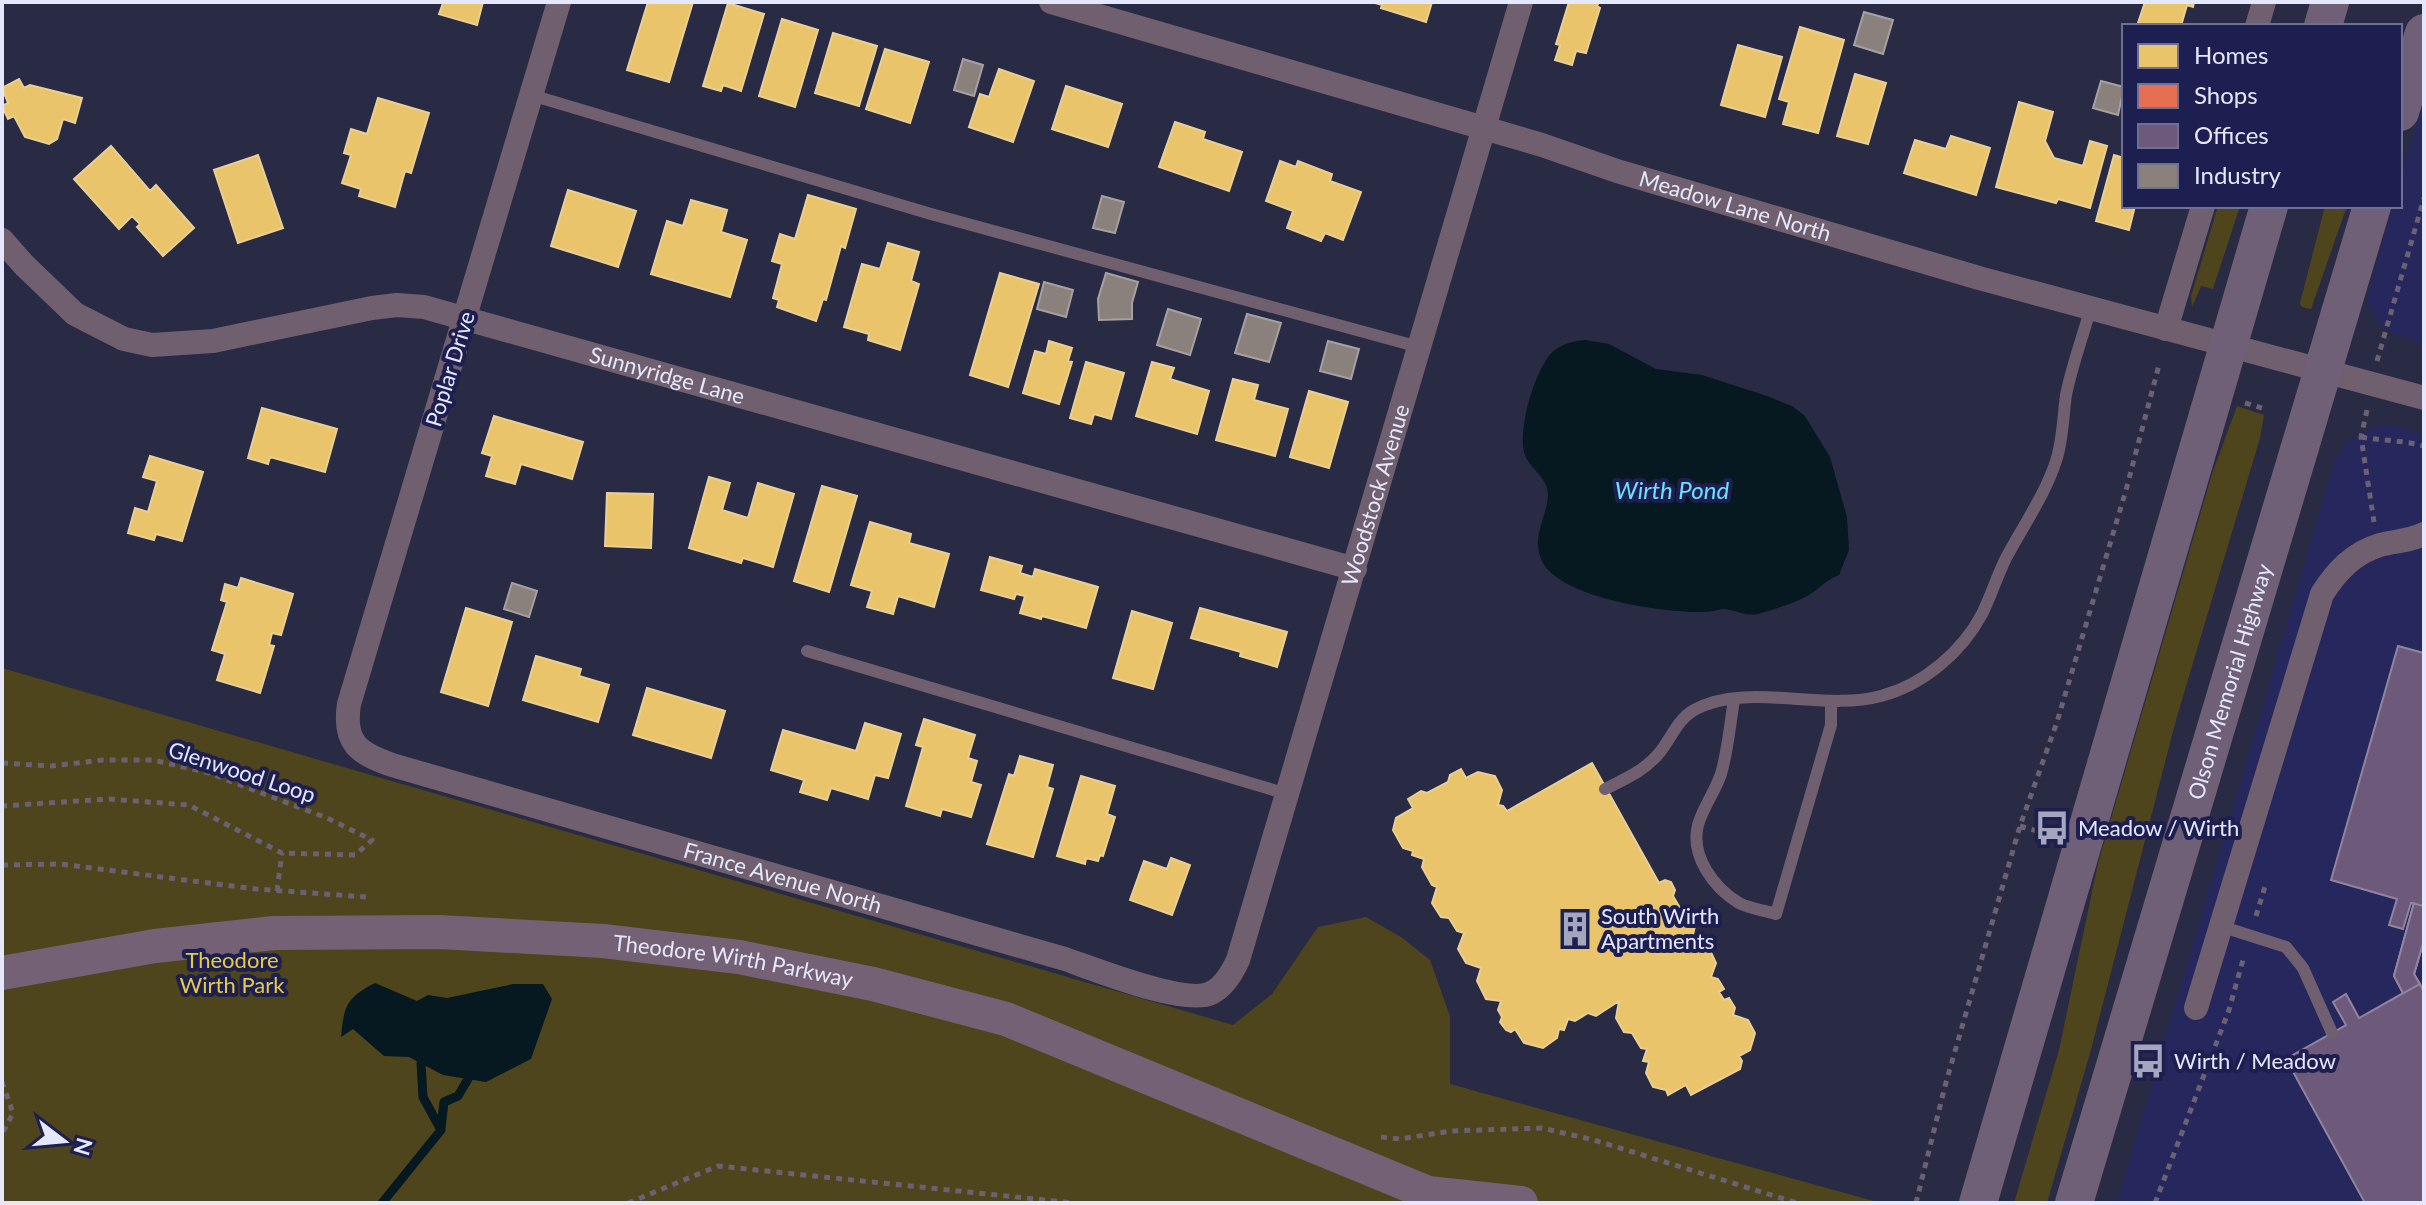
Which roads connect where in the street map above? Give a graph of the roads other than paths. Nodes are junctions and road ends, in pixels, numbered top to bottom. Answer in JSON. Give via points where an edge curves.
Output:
{"nodes":[{"id":1,"x":559,"y":2,"type":"edge"},
{"id":2,"x":1051,"y":2,"type":"edge"},
{"id":3,"x":1521,"y":2,"type":"edge"},
{"id":4,"x":2264,"y":2,"type":"edge"},
{"id":5,"x":2330,"y":2,"type":"edge"},
{"id":6,"x":2258,"y":24,"type":"edge"},
{"id":7,"x":2324,"y":24,"type":"edge"},
{"id":8,"x":2424,"y":33,"type":"edge"},
{"id":9,"x":531,"y":95,"type":"junction"},
{"id":10,"x":2402,"y":105,"type":"edge"},
{"id":11,"x":1484,"y":128,"type":"junction"},
{"id":12,"x":2202,"y":208,"type":"edge"},
{"id":13,"x":2268,"y":208,"type":"edge"},
{"id":14,"x":2371,"y":208,"type":"edge"},
{"id":15,"x":2,"y":240,"type":"edge"},
{"id":16,"x":2091,"y":307,"type":"junction"},
{"id":17,"x":465,"y":318,"type":"junction"},
{"id":18,"x":2166,"y":329,"type":"junction"},
{"id":19,"x":2227,"y":346,"type":"junction"},
{"id":20,"x":1419,"y":347,"type":"junction"},
{"id":21,"x":2322,"y":368,"type":"junction"},
{"id":22,"x":2424,"y":398,"type":"edge"},
{"id":23,"x":2424,"y":534,"type":"edge"},
{"id":24,"x":1355,"y":569,"type":"junction"},
{"id":25,"x":807,"y":651,"type":"dead end"},
{"id":26,"x":1734,"y":700,"type":"junction"},
{"id":27,"x":1831,"y":702,"type":"junction"},
{"id":28,"x":349,"y":736,"type":"joint"},
{"id":29,"x":1605,"y":789,"type":"dead end"},
{"id":30,"x":1287,"y":794,"type":"junction"},
{"id":31,"x":2220,"y":926,"type":"junction"},
{"id":32,"x":2,"y":973,"type":"edge"},
{"id":33,"x":1221,"y":985,"type":"joint"},
{"id":34,"x":2196,"y":1008,"type":"dead end"},
{"id":35,"x":2332,"y":1033,"type":"dead end"},
{"id":36,"x":1435,"y":1198,"type":"edge"},
{"id":37,"x":1521,"y":1203,"type":"edge"},
{"id":38,"x":1978,"y":1203,"type":"edge"},
{"id":39,"x":2074,"y":1203,"type":"edge"}],
"edges":[{"from":1,"to":9,"type":"street","name":"Poplar Drive"},
{"from":2,"to":11,"type":"street","name":"Meadow Lane North"},
{"from":3,"to":11,"type":"street","name":"Woodstock Avenue"},
{"from":4,"to":6,"type":"street"},
{"from":5,"to":7,"type":"main road"},
{"from":8,"to":10,"type":"main road"},
{"from":9,"to":17,"type":"street","name":"Poplar Drive"},
{"from":9,"to":20,"type":"lane","via":[[931,214]]},
{"from":11,"to":16,"type":"street","name":"Meadow Lane North","via":[[1908,258]]},
{"from":11,"to":20,"type":"street","name":"Woodstock Avenue"},
{"from":12,"to":18,"type":"street"},
{"from":13,"to":19,"type":"main road"},
{"from":14,"to":21,"type":"main road","name":"Olson Memorial Highway"},
{"from":15,"to":17,"type":"street","name":"Sunnyridge Lane","via":[[75,314],[124,339],[152,345],[213,341],[397,305]]},
{"from":16,"to":18,"type":"street","name":"Meadow Lane North"},
{"from":16,"to":27,"type":"lane","via":[[2050,479],[1968,637],[1909,685],[1881,696]]},
{"from":17,"to":24,"type":"street","name":"Sunnyridge Lane"},
{"from":17,"to":28,"type":"street","name":"Poplar Drive","via":[[349,704]]},
{"from":18,"to":19,"type":"street","name":"Meadow Lane North"},
{"from":19,"to":21,"type":"street","name":"Meadow Lane North"},
{"from":19,"to":38,"type":"main road"},
{"from":20,"to":24,"type":"street","name":"Woodstock Avenue"},
{"from":21,"to":22,"type":"street","name":"Meadow Lane North"},
{"from":21,"to":39,"type":"main road","name":"Olson Memorial Highway"},
{"from":23,"to":31,"type":"street","via":[[2365,550],[2334,575],[2322,594]]},
{"from":24,"to":30,"type":"street","name":"Woodstock Avenue"},
{"from":25,"to":30,"type":"lane"},
{"from":26,"to":27,"type":"lane"},
{"from":26,"to":27,"type":"lane","via":[[1725,760],[1704,805],[1696,848],[1702,865],[1727,893],[1741,904],[1776,914],[1831,725]]},
{"from":26,"to":29,"type":"lane","via":[[1693,711],[1651,762]]},
{"from":28,"to":33,"type":"street","name":"France Avenue North","via":[[364,752],[392,765],[1166,992],[1192,997],[1210,994]]},
{"from":30,"to":33,"type":"street","name":"Woodstock Avenue","via":[[1238,960]]},
{"from":31,"to":34,"type":"street"},
{"from":31,"to":35,"type":"lane","via":[[2286,947],[2303,968]]},
{"from":32,"to":36,"type":"street","name":"Theodore Wirth Parkway","via":[[155,946],[274,933],[439,932],[603,941],[739,957],[873,984],[1006,1019]]},
{"from":36,"to":37,"type":"street","name":"Theodore Wirth Parkway"}]}
